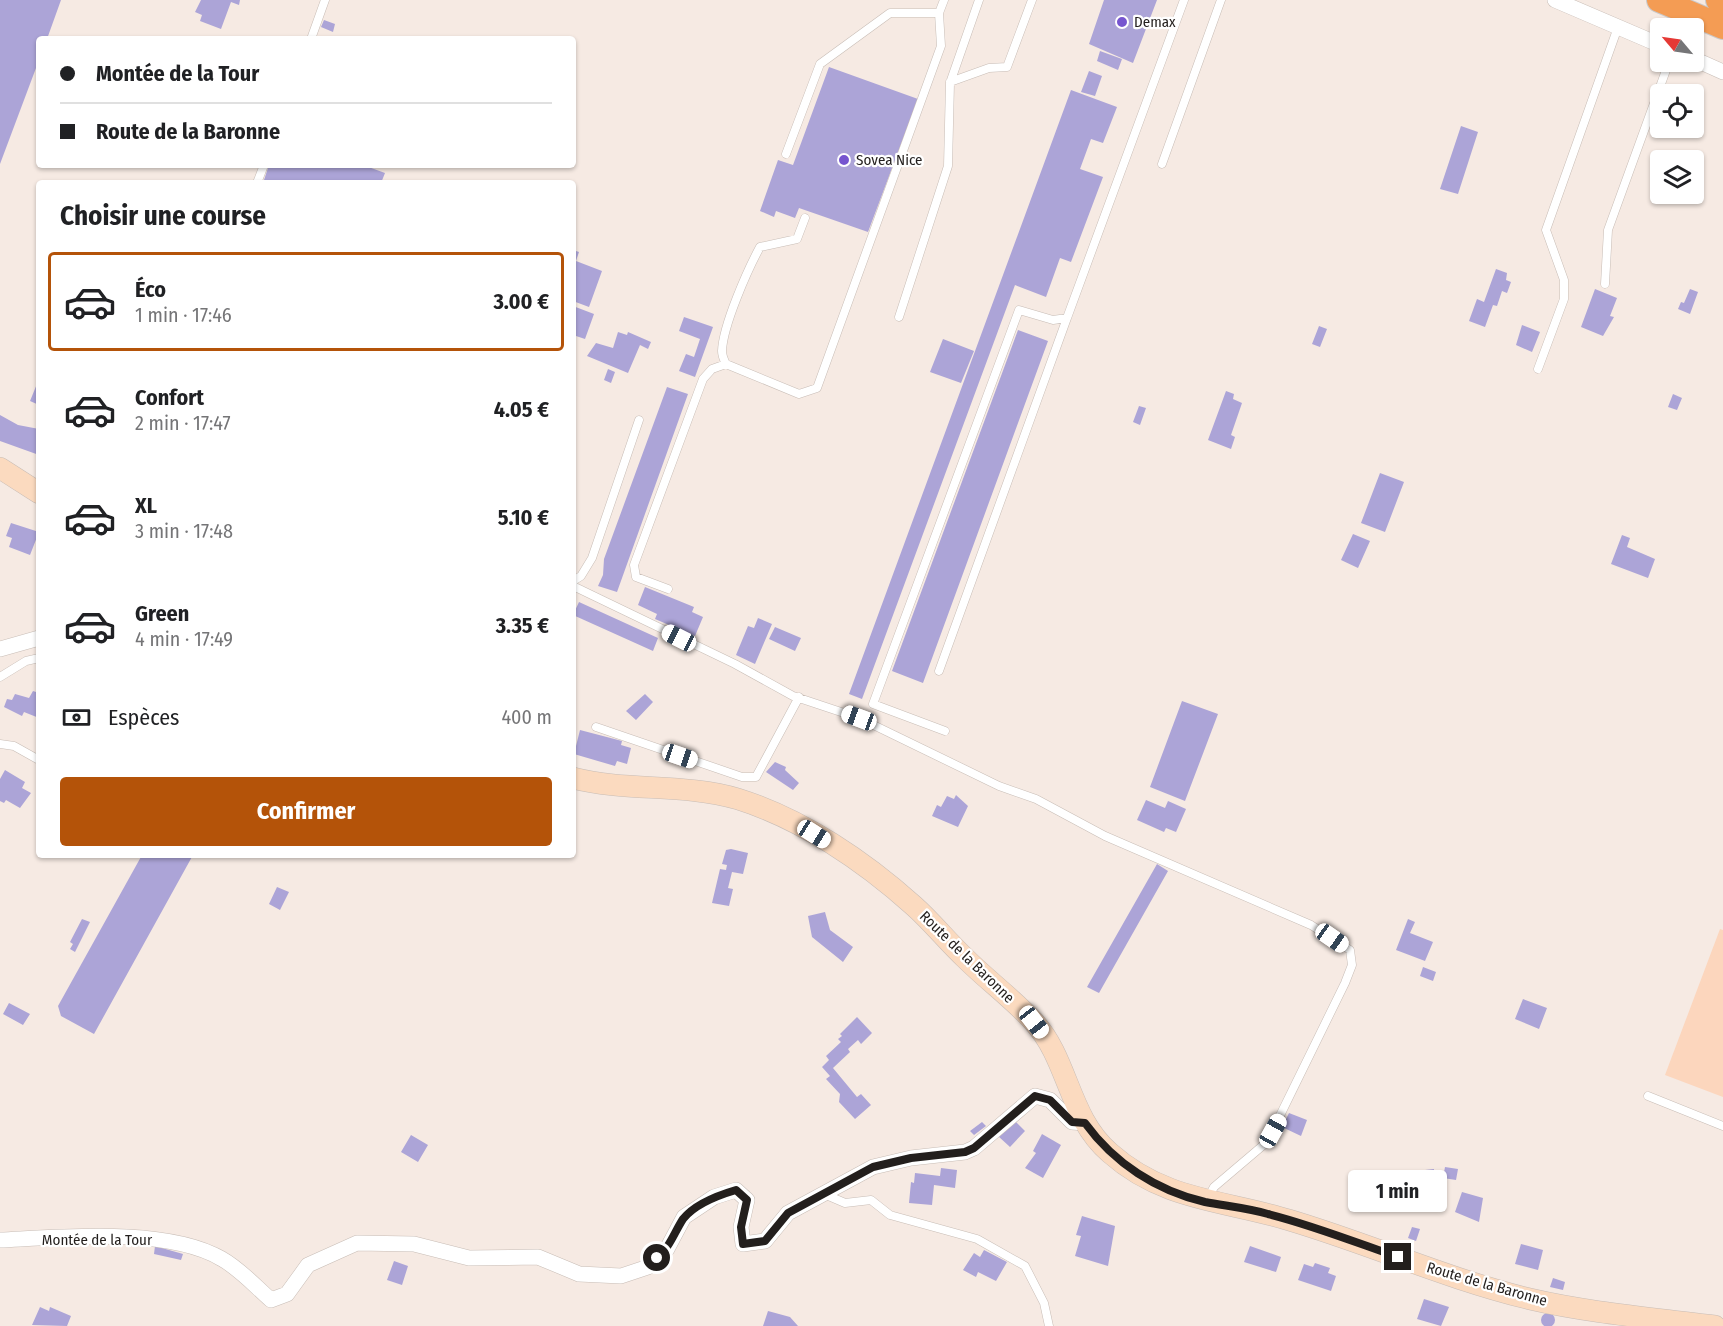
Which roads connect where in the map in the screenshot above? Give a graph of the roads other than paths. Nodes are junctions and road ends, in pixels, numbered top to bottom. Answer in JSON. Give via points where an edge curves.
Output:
{"nodes":[{"id":1,"x":325,"y":0,"type":"edge"},
{"id":2,"x":944,"y":0,"type":"edge"},
{"id":3,"x":979,"y":0,"type":"edge"},
{"id":4,"x":1032,"y":0,"type":"edge"},
{"id":5,"x":1184,"y":0,"type":"edge"},
{"id":6,"x":1221,"y":0,"type":"edge"},
{"id":7,"x":1555,"y":0,"type":"edge"},
{"id":8,"x":1659,"y":0,"type":"edge"},
{"id":9,"x":1718,"y":0,"type":"edge"},
{"id":10,"x":1723,"y":2,"type":"edge"},
{"id":11,"x":939,"y":13,"type":"junction"},
{"id":12,"x":1618,"y":27,"type":"junction"},
{"id":13,"x":1723,"y":27,"type":"edge"},
{"id":14,"x":311,"y":36,"type":"edge"},
{"id":15,"x":1650,"y":41,"type":"edge"},
{"id":16,"x":1704,"y":63,"type":"edge"},
{"id":17,"x":1664,"y":72,"type":"edge"},
{"id":18,"x":1723,"y":72,"type":"edge"},
{"id":19,"x":950,"y":82,"type":"junction"},
{"id":20,"x":786,"y":154,"type":"dead end"},
{"id":21,"x":1162,"y":164,"type":"dead end"},
{"id":22,"x":805,"y":218,"type":"dead end"},
{"id":23,"x":1605,"y":284,"type":"dead end"},
{"id":24,"x":899,"y":317,"type":"dead end"},
{"id":25,"x":1066,"y":318,"type":"junction"},
{"id":26,"x":726,"y":364,"type":"junction"},
{"id":27,"x":1538,"y":369,"type":"dead end"},
{"id":28,"x":639,"y":420,"type":"dead end"},
{"id":29,"x":0,"y":468,"type":"edge"},
{"id":30,"x":36,"y":491,"type":"edge"},
{"id":31,"x":576,"y":578,"type":"edge"},
{"id":32,"x":576,"y":587,"type":"edge"},
{"id":33,"x":668,"y":589,"type":"dead end"},
{"id":34,"x":36,"y":639,"type":"edge"},
{"id":35,"x":0,"y":649,"type":"edge"},
{"id":36,"x":36,"y":659,"type":"edge"},
{"id":37,"x":939,"y":671,"type":"dead end"},
{"id":38,"x":0,"y":677,"type":"edge"},
{"id":39,"x":798,"y":697,"type":"junction"},
{"id":40,"x":597,"y":727,"type":"dead end"},
{"id":41,"x":945,"y":731,"type":"dead end"},
{"id":42,"x":0,"y":744,"type":"edge"},
{"id":43,"x":36,"y":758,"type":"edge"},
{"id":44,"x":576,"y":779,"type":"edge"},
{"id":45,"x":1648,"y":1096,"type":"dead end"},
{"id":46,"x":1085,"y":1123,"type":"junction"},
{"id":47,"x":1723,"y":1126,"type":"edge"},
{"id":48,"x":822,"y":1193,"type":"junction"},
{"id":49,"x":1207,"y":1202,"type":"junction"},
{"id":50,"x":0,"y":1240,"type":"edge"},
{"id":51,"x":1679,"y":1324,"type":"edge"},
{"id":52,"x":1049,"y":1326,"type":"edge"},
{"id":53,"x":1715,"y":1326,"type":"edge"}],
"edges":[{"from":1,"to":14,"type":"lane"},
{"from":2,"to":11,"type":"lane"},
{"from":3,"to":19,"type":"lane"},
{"from":4,"to":19,"type":"lane","via":[[1007,67],[989,68]]},
{"from":5,"to":25,"type":"lane"},
{"from":6,"to":21,"type":"lane"},
{"from":7,"to":12,"type":"street"},
{"from":8,"to":13,"type":"highway"},
{"from":9,"to":10,"type":"highway"},
{"from":11,"to":20,"type":"lane","via":[[890,13],[820,64]]},
{"from":11,"to":26,"type":"lane","via":[[941,46],[817,388],[799,394]]},
{"from":12,"to":15,"type":"street"},
{"from":12,"to":27,"type":"lane","via":[[1546,230],[1564,280],[1564,299]]},
{"from":16,"to":18,"type":"street"},
{"from":17,"to":23,"type":"lane","via":[[1608,230]]},
{"from":19,"to":24,"type":"lane","via":[[948,166]]},
{"from":22,"to":26,"type":"lane","via":[[797,239],[760,247],[751,262],[725,334],[721,352]]},
{"from":25,"to":37,"type":"lane"},
{"from":25,"to":41,"type":"lane","via":[[1053,321],[1019,310],[873,704]]},
{"from":26,"to":33,"type":"lane","via":[[712,369],[703,379],[634,565],[636,577]]},
{"from":28,"to":31,"type":"lane","via":[[592,558]]},
{"from":29,"to":30,"type":"main road"},
{"from":32,"to":39,"type":"lane"},
{"from":34,"to":35,"type":"street"},
{"from":36,"to":38,"type":"lane"},
{"from":39,"to":40,"type":"lane","via":[[756,777],[742,777]]},
{"from":39,"to":49,"type":"lane","via":[[859,718],[1036,800],[1105,837],[1311,925],[1350,951],[1352,965],[1345,983],[1267,1142],[1214,1187]]},
{"from":42,"to":43,"type":"lane","via":[[14,746]]},
{"from":44,"to":46,"type":"main road","name":"Route de la Baronne","via":[[602,785],[708,792],[739,799],[814,834],[855,860],[916,908],[1034,1022],[1055,1053],[1073,1103]]},
{"from":45,"to":47,"type":"lane"},
{"from":46,"to":48,"type":"street","name":"Montée de la Tour","via":[[1072,1122],[1050,1100],[1035,1096],[965,1152],[873,1167]]},
{"from":46,"to":49,"type":"main road","name":"Route de la Baronne","via":[[1108,1152],[1136,1172],[1168,1189]]},
{"from":48,"to":50,"type":"street","name":"Montée de la Tour","via":[[788,1213],[765,1241],[743,1244],[741,1227],[747,1200],[736,1190],[714,1197],[684,1217],[667,1249],[648,1266],[621,1276],[579,1274],[538,1257],[469,1258],[414,1244],[357,1244],[308,1265],[287,1294],[271,1300],[222,1259],[175,1242],[140,1237]]},
{"from":48,"to":52,"type":"lane","via":[[845,1203],[872,1200],[890,1215],[977,1239],[1025,1266],[1044,1304]]},
{"from":49,"to":51,"type":"main road","name":"Route de la Baronne","via":[[1277,1216],[1532,1299]]},
{"from":51,"to":53,"type":"main road","name":"Route de la Baronne"}]}
